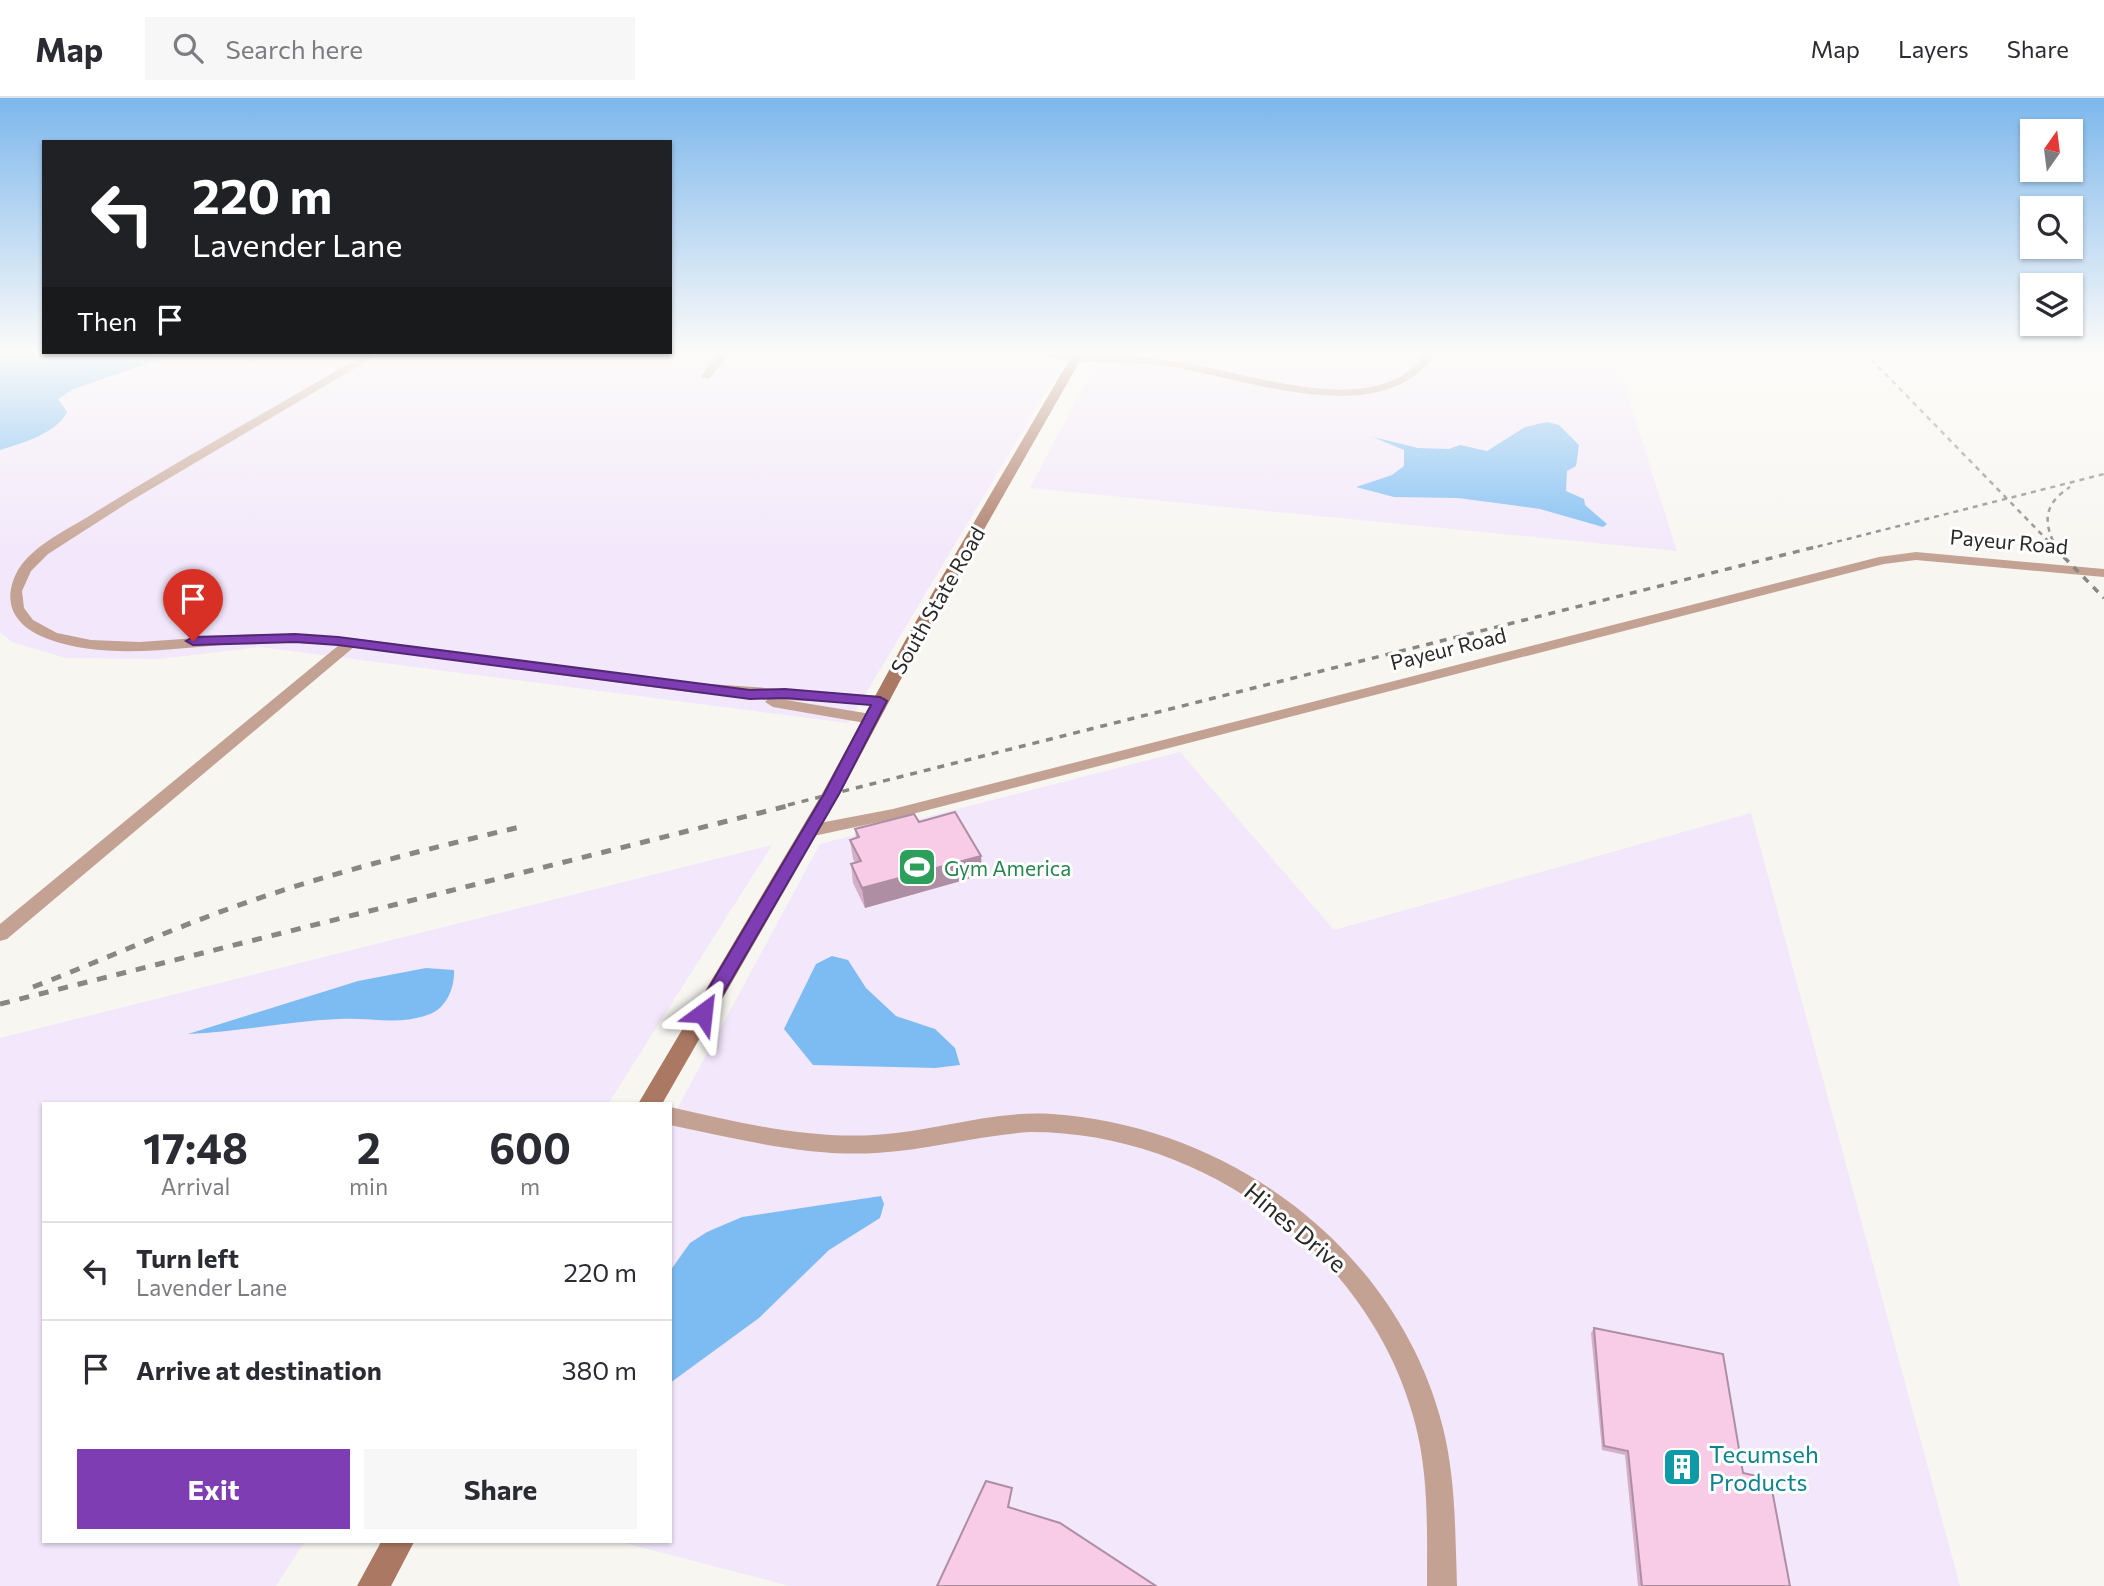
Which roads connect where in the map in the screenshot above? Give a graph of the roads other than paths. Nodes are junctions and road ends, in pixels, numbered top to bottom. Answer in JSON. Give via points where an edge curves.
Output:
{"nodes":[{"id":1,"x":258,"y":421,"type":"edge"},
{"id":2,"x":1041,"y":421,"type":"edge"},
{"id":3,"x":2104,"y":573,"type":"edge"},
{"id":4,"x":10,"y":597,"type":"edge"},
{"id":5,"x":0,"y":607,"type":"edge"},
{"id":6,"x":352,"y":642,"type":"junction"},
{"id":7,"x":750,"y":694,"type":"junction"},
{"id":8,"x":880,"y":701,"type":"junction"},
{"id":9,"x":871,"y":719,"type":"junction"},
{"id":10,"x":809,"y":831,"type":"junction"},
{"id":11,"x":0,"y":934,"type":"edge"},
{"id":12,"x":651,"y":1102,"type":"edge"},
{"id":13,"x":672,"y":1116,"type":"edge"},
{"id":14,"x":397,"y":1543,"type":"edge"},
{"id":15,"x":373,"y":1586,"type":"edge"},
{"id":16,"x":1442,"y":1586,"type":"edge"}],
"edges":[{"from":1,"to":4,"type":"street","via":[[43,551],[25,570]]},
{"from":2,"to":8,"type":"main road","name":"South State Road"},
{"from":3,"to":10,"type":"street","name":"Payeur Road","via":[[1916,556],[1884,560]]},
{"from":4,"to":5,"type":"street"},
{"from":4,"to":6,"type":"street","via":[[29,623],[53,636],[91,644],[140,646],[267,638]]},
{"from":6,"to":7,"type":"street"},
{"from":6,"to":11,"type":"street"},
{"from":7,"to":8,"type":"street"},
{"from":7,"to":9,"type":"street","via":[[778,704]]},
{"from":8,"to":9,"type":"main road","name":"South State Road"},
{"from":9,"to":10,"type":"main road","name":"South State Road"},
{"from":10,"to":12,"type":"main road","name":"South State Road"},
{"from":13,"to":16,"type":"street","name":"Hines Drive","via":[[806,1142],[841,1144],[877,1144],[1021,1123],[1082,1125],[1151,1139],[1236,1177],[1283,1209],[1354,1275],[1409,1365],[1428,1421],[1440,1484]]},
{"from":14,"to":15,"type":"main road"}]}
